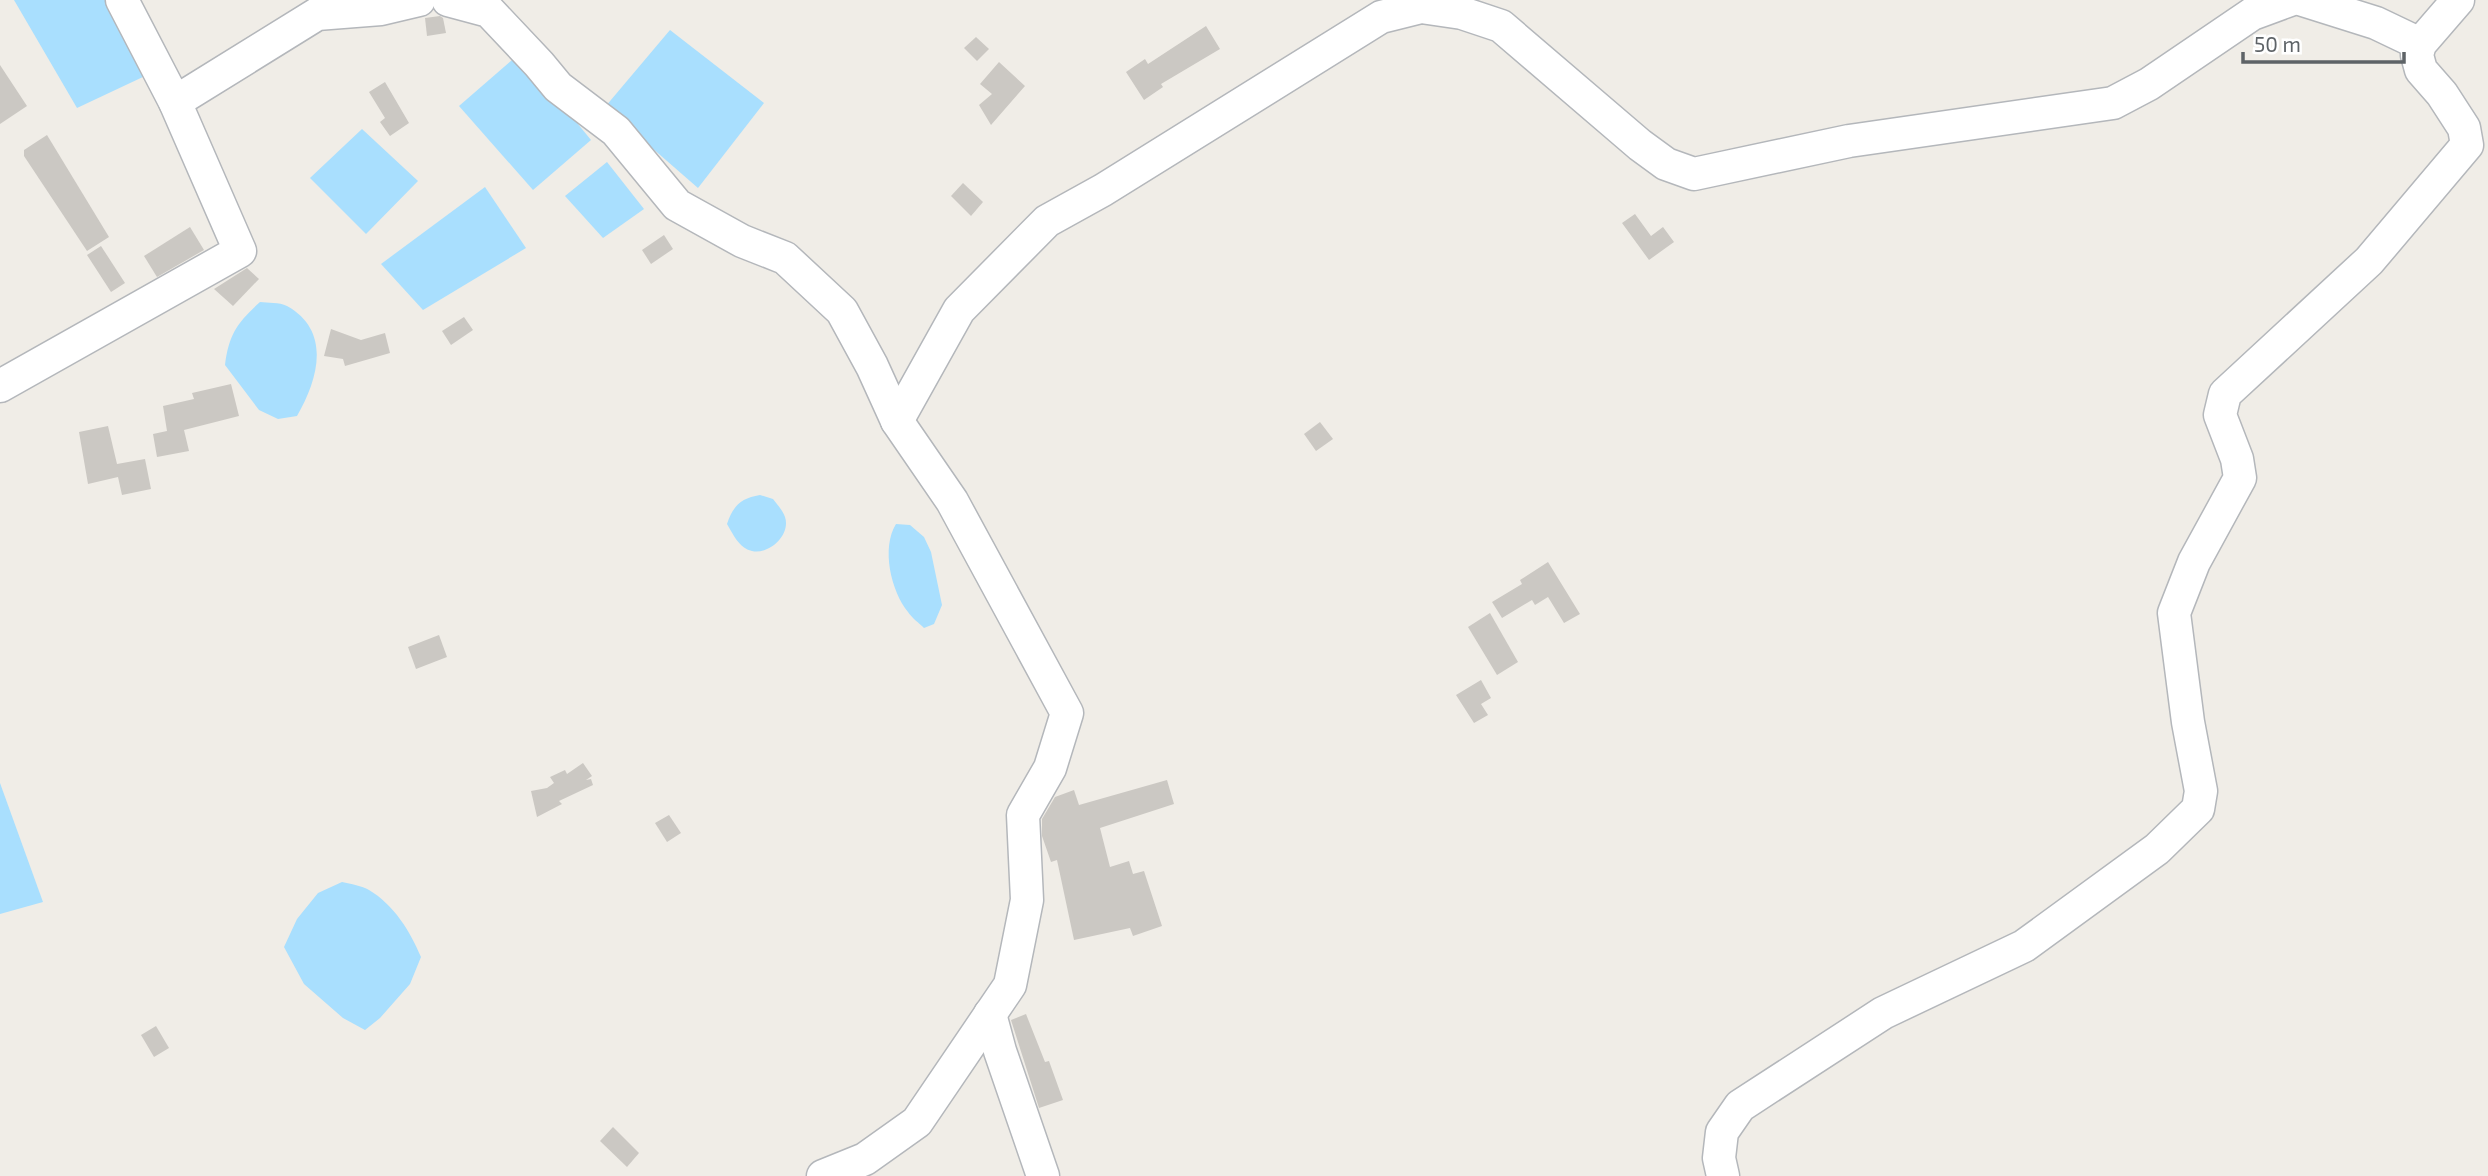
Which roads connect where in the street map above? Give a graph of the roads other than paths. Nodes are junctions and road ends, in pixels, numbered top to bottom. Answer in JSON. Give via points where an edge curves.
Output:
{"nodes":[{"id":1,"x":122,"y":0,"type":"edge"},
{"id":2,"x":419,"y":0,"type":"edge"},
{"id":3,"x":448,"y":0,"type":"edge"},
{"id":4,"x":2290,"y":0,"type":"edge"},
{"id":5,"x":2302,"y":0,"type":"edge"},
{"id":6,"x":2458,"y":0,"type":"edge"},
{"id":7,"x":2420,"y":44,"type":"junction"},
{"id":8,"x":175,"y":102,"type":"junction"},
{"id":9,"x":0,"y":386,"type":"edge"},
{"id":10,"x":897,"y":421,"type":"junction"},
{"id":11,"x":990,"y":1014,"type":"junction"},
{"id":12,"x":823,"y":1176,"type":"edge"},
{"id":13,"x":1043,"y":1176,"type":"edge"},
{"id":14,"x":1723,"y":1176,"type":"edge"}],
"edges":[{"from":1,"to":8,"type":"street"},
{"from":2,"to":8,"type":"street","via":[[382,9],[317,14]]},
{"from":3,"to":10,"type":"street","via":[[489,11],[558,87],[616,131],[677,205],[785,258],[842,311]]},
{"from":4,"to":10,"type":"street","via":[[2252,14],[2149,84],[2112,103],[1849,141],[1694,174],[1666,164],[1640,145],[1501,26],[1462,13],[1421,7],[1381,17],[1047,221],[959,310]]},
{"from":5,"to":7,"type":"street","via":[[2376,23]]},
{"from":6,"to":7,"type":"street"},
{"from":7,"to":14,"type":"street","via":[[2421,71],[2464,128],[2467,145],[2369,261],[2225,394],[2221,415],[2240,478],[2194,562],[2174,613],[2201,792],[2198,809],[2157,849],[2024,946],[1883,1013],[1740,1106],[1722,1132],[1719,1158]]},
{"from":8,"to":9,"type":"street","via":[[240,251]]},
{"from":10,"to":11,"type":"street","via":[[951,501],[1067,713],[1050,768],[1023,815],[1027,900],[1010,985]]},
{"from":11,"to":12,"type":"street","via":[[917,1122],[865,1159]]},
{"from":11,"to":13,"type":"street"}]}
